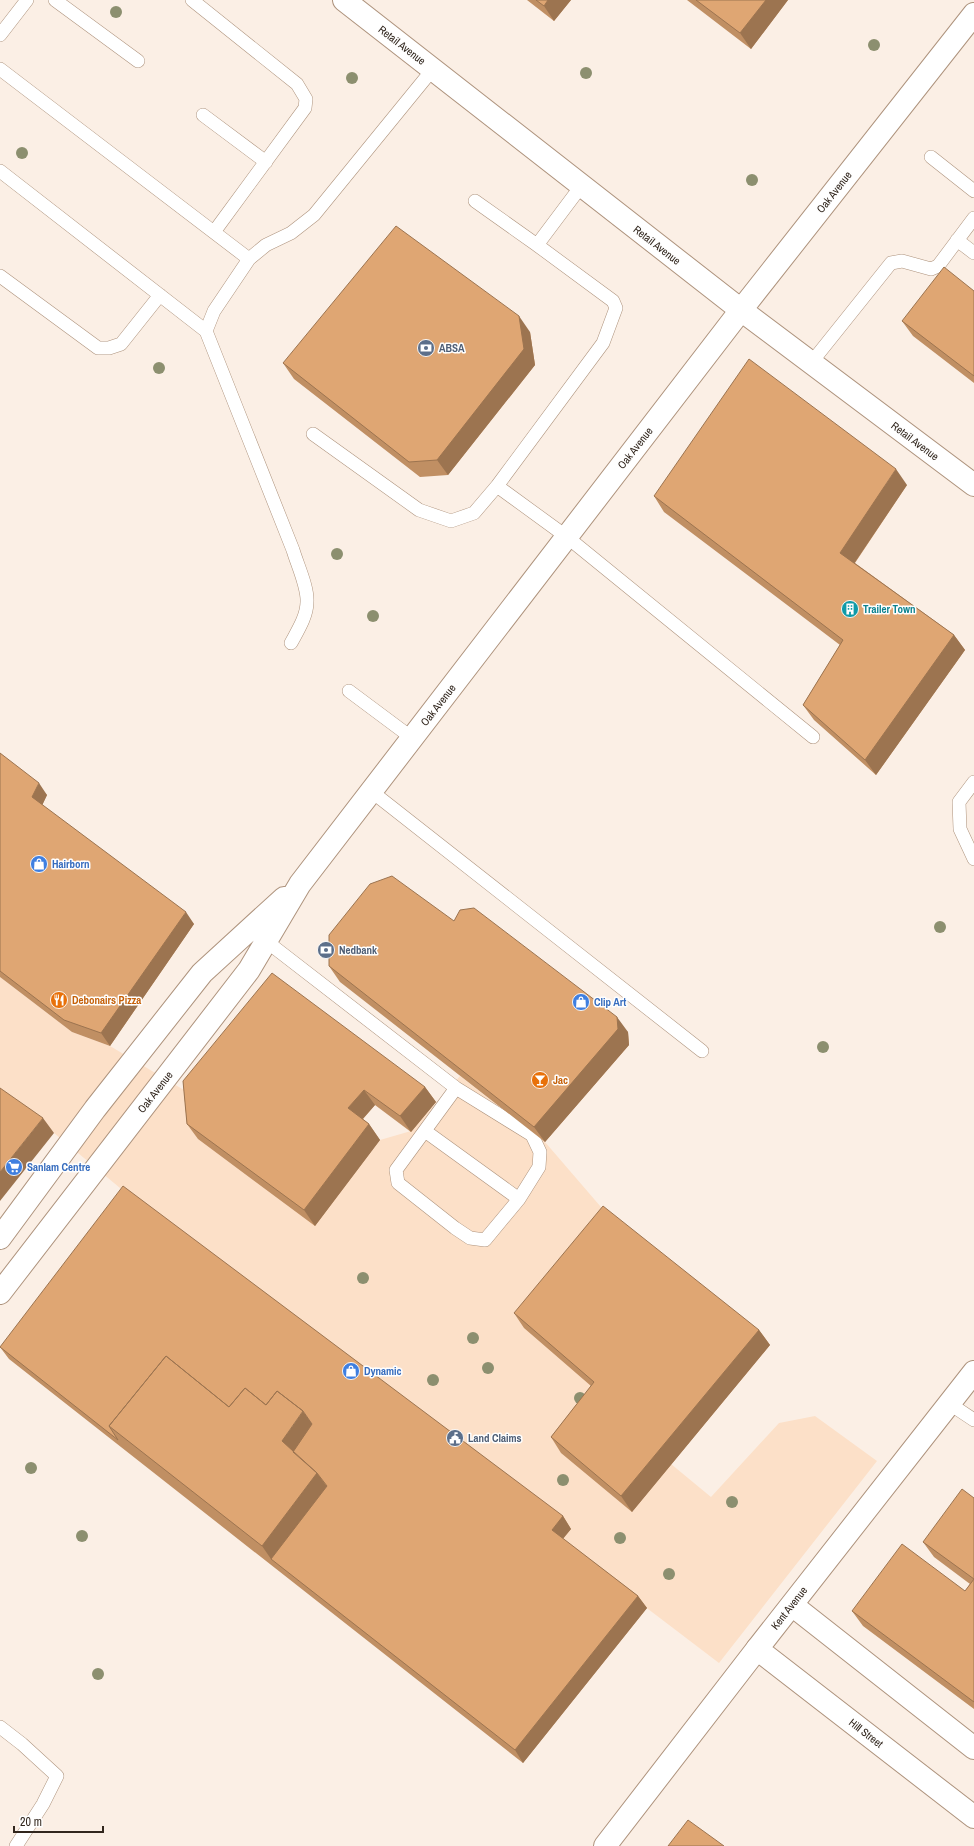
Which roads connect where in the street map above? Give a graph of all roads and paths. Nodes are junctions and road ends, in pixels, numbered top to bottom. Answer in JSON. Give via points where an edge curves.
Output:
{"nodes":[{"id":1,"x":27,"y":0,"type":"edge"},
{"id":2,"x":55,"y":0,"type":"edge"},
{"id":3,"x":192,"y":0,"type":"edge"},
{"id":4,"x":344,"y":0,"type":"edge"},
{"id":5,"x":974,"y":14,"type":"edge"},
{"id":6,"x":0,"y":35,"type":"edge"},
{"id":7,"x":138,"y":61,"type":"dead end"},
{"id":8,"x":0,"y":69,"type":"edge"},
{"id":9,"x":433,"y":69,"type":"junction"},
{"id":10,"x":203,"y":115,"type":"dead end"},
{"id":11,"x":931,"y":157,"type":"dead end"},
{"id":12,"x":266,"y":162,"type":"junction"},
{"id":13,"x":0,"y":171,"type":"edge"},
{"id":14,"x":582,"y":186,"type":"junction"},
{"id":15,"x":974,"y":191,"type":"edge"},
{"id":16,"x":475,"y":201,"type":"dead end"},
{"id":17,"x":974,"y":218,"type":"edge"},
{"id":18,"x":214,"y":232,"type":"junction"},
{"id":19,"x":957,"y":240,"type":"junction"},
{"id":20,"x":537,"y":245,"type":"junction"},
{"id":21,"x":974,"y":253,"type":"edge"},
{"id":22,"x":249,"y":259,"type":"junction"},
{"id":23,"x":0,"y":276,"type":"edge"},
{"id":24,"x":160,"y":295,"type":"junction"},
{"id":25,"x":741,"y":310,"type":"junction"},
{"id":26,"x":206,"y":330,"type":"junction"},
{"id":27,"x":810,"y":363,"type":"junction"},
{"id":28,"x":313,"y":434,"type":"dead end"},
{"id":29,"x":974,"y":485,"type":"edge"},
{"id":30,"x":497,"y":486,"type":"junction"},
{"id":31,"x":567,"y":537,"type":"junction"},
{"id":32,"x":291,"y":643,"type":"dead end"},
{"id":33,"x":349,"y":691,"type":"dead end"},
{"id":34,"x":813,"y":737,"type":"edge"},
{"id":35,"x":412,"y":738,"type":"junction"},
{"id":36,"x":974,"y":782,"type":"edge"},
{"id":37,"x":371,"y":790,"type":"junction"},
{"id":38,"x":974,"y":859,"type":"edge"},
{"id":39,"x":300,"y":884,"type":"junction"},
{"id":40,"x":266,"y":941,"type":"junction"},
{"id":41,"x":702,"y":1051,"type":"dead end"},
{"id":42,"x":456,"y":1088,"type":"junction"},
{"id":43,"x":425,"y":1131,"type":"junction"},
{"id":44,"x":519,"y":1199,"type":"junction"},
{"id":45,"x":0,"y":1238,"type":"edge"},
{"id":46,"x":0,"y":1293,"type":"edge"},
{"id":47,"x":974,"y":1372,"type":"edge"},
{"id":48,"x":950,"y":1404,"type":"junction"},
{"id":49,"x":974,"y":1420,"type":"edge"},
{"id":50,"x":792,"y":1605,"type":"junction"},
{"id":51,"x":757,"y":1649,"type":"junction"},
{"id":52,"x":0,"y":1727,"type":"edge"},
{"id":53,"x":974,"y":1748,"type":"edge"},
{"id":54,"x":974,"y":1817,"type":"edge"},
{"id":55,"x":16,"y":1846,"type":"edge"},
{"id":56,"x":605,"y":1846,"type":"edge"}],
"edges":[{"from":1,"to":6,"type":"lane"},
{"from":2,"to":7,"type":"lane"},
{"from":3,"to":12,"type":"lane","via":[[297,84],[303,92],[305,108]]},
{"from":4,"to":9,"type":"street","name":"Retail Avenue"},
{"from":5,"to":25,"type":"street","name":"Oak Avenue"},
{"from":8,"to":18,"type":"lane"},
{"from":9,"to":14,"type":"street","name":"Retail Avenue"},
{"from":9,"to":22,"type":"lane","via":[[314,215],[291,233],[266,245]]},
{"from":10,"to":12,"type":"lane"},
{"from":11,"to":15,"type":"lane"},
{"from":12,"to":18,"type":"lane"},
{"from":13,"to":24,"type":"lane"},
{"from":14,"to":20,"type":"lane"},
{"from":14,"to":25,"type":"street","name":"Retail Avenue"},
{"from":16,"to":20,"type":"lane"},
{"from":17,"to":19,"type":"lane"},
{"from":18,"to":22,"type":"lane"},
{"from":19,"to":21,"type":"lane"},
{"from":19,"to":27,"type":"lane","via":[[938,266],[931,269],[902,261],[891,263]]},
{"from":20,"to":30,"type":"lane","via":[[613,301],[616,308],[603,343]]},
{"from":22,"to":26,"type":"lane","via":[[214,311]]},
{"from":23,"to":24,"type":"lane","via":[[98,348],[121,344]]},
{"from":24,"to":26,"type":"lane"},
{"from":25,"to":27,"type":"street","name":"Retail Avenue"},
{"from":25,"to":31,"type":"street","name":"Oak Avenue"},
{"from":26,"to":32,"type":"lane","via":[[303,581],[307,602],[302,624]]},
{"from":27,"to":29,"type":"street","name":"Retail Avenue"},
{"from":28,"to":30,"type":"lane","via":[[419,510],[439,517],[451,520],[474,513]]},
{"from":30,"to":31,"type":"lane"},
{"from":31,"to":34,"type":"lane"},
{"from":31,"to":35,"type":"street","name":"Oak Avenue"},
{"from":33,"to":35,"type":"lane"},
{"from":35,"to":37,"type":"street","name":"Oak Avenue"},
{"from":36,"to":38,"type":"lane","via":[[959,802],[960,829]]},
{"from":37,"to":39,"type":"street","name":"Oak Avenue"},
{"from":37,"to":41,"type":"lane"},
{"from":39,"to":40,"type":"street","name":"Oak Avenue"},
{"from":39,"to":45,"type":"street","name":"Oak Avenue","via":[[202,973],[94,1109]]},
{"from":40,"to":42,"type":"lane"},
{"from":40,"to":46,"type":"street","name":"Oak Avenue","via":[[249,970]]},
{"from":42,"to":43,"type":"lane"},
{"from":42,"to":44,"type":"lane","via":[[532,1135],[540,1152],[539,1167]]},
{"from":43,"to":44,"type":"lane"},
{"from":43,"to":44,"type":"lane","via":[[396,1170],[398,1183],[455,1228],[470,1238],[485,1240]]},
{"from":47,"to":48,"type":"street","name":"Kent Avenue"},
{"from":48,"to":49,"type":"lane"},
{"from":48,"to":50,"type":"street","name":"Kent Avenue"},
{"from":50,"to":51,"type":"street","name":"Kent Avenue"},
{"from":50,"to":53,"type":"street"},
{"from":51,"to":54,"type":"street","name":"Hill Street"},
{"from":51,"to":56,"type":"street","name":"Kent Avenue"},
{"from":52,"to":55,"type":"lane","via":[[57,1776],[43,1804]]}]}
